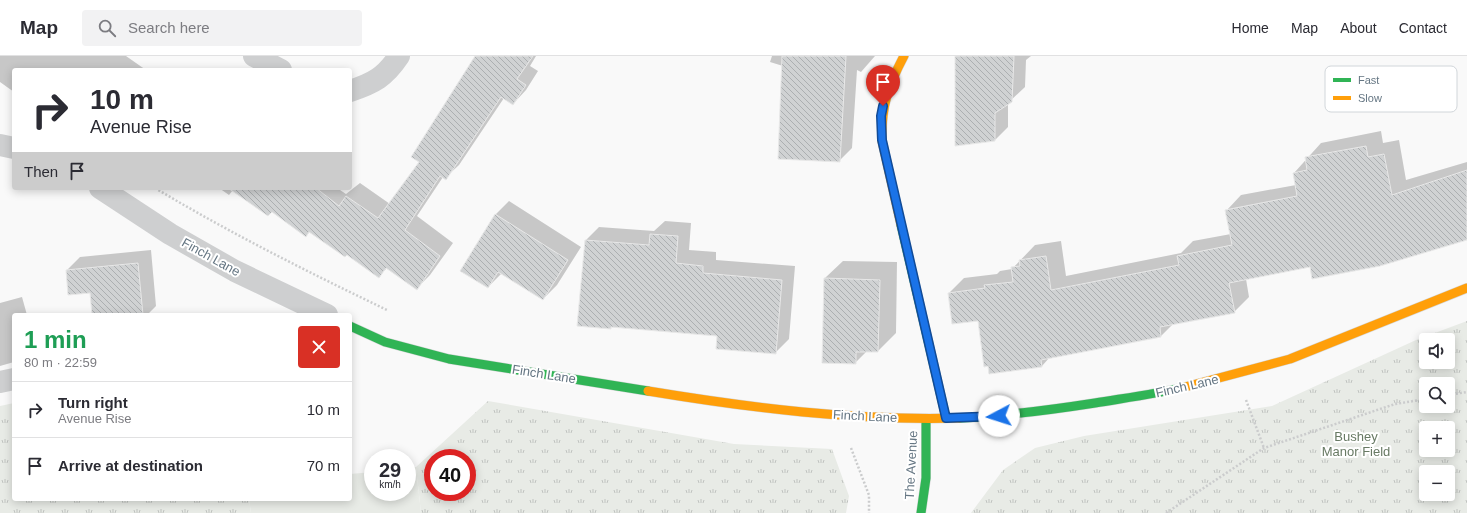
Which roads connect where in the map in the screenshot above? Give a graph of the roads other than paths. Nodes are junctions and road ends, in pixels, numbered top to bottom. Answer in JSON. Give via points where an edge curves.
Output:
{"nodes":[{"id":1,"x":254,"y":56,"type":"edge"},
{"id":2,"x":399,"y":56,"type":"edge"},
{"id":3,"x":904,"y":56,"type":"edge"},
{"id":4,"x":277,"y":68,"type":"edge"},
{"id":5,"x":352,"y":90,"type":"edge"},
{"id":6,"x":0,"y":145,"type":"edge"},
{"id":7,"x":12,"y":148,"type":"edge"},
{"id":8,"x":103,"y":190,"type":"edge"},
{"id":9,"x":1467,"y":288,"type":"edge"},
{"id":10,"x":316,"y":313,"type":"edge"},
{"id":11,"x":352,"y":327,"type":"edge"},
{"id":12,"x":12,"y":379,"type":"edge"},
{"id":13,"x":0,"y":382,"type":"edge"},
{"id":14,"x":946,"y":418,"type":"junction"},
{"id":15,"x":926,"y":419,"type":"junction"},
{"id":16,"x":921,"y":513,"type":"edge"}],
"edges":[{"from":1,"to":4,"type":"street"},
{"from":2,"to":5,"type":"street","via":[[383,76],[369,85]]},
{"from":3,"to":14,"type":"street","via":[[885,96],[881,116],[882,140]]},
{"from":6,"to":7,"type":"street"},
{"from":8,"to":10,"type":"street","name":"Finch Lane","via":[[170,234],[235,272]]},
{"from":9,"to":14,"type":"street","name":"Finch Lane","via":[[1290,359],[1165,392],[985,418]]},
{"from":11,"to":15,"type":"street","name":"Finch Lane","via":[[385,342],[457,360],[744,407],[851,417]]},
{"from":12,"to":13,"type":"street"},
{"from":14,"to":15,"type":"street","name":"Finch Lane"},
{"from":15,"to":16,"type":"street","name":"The Avenue","via":[[926,496]]}]}
